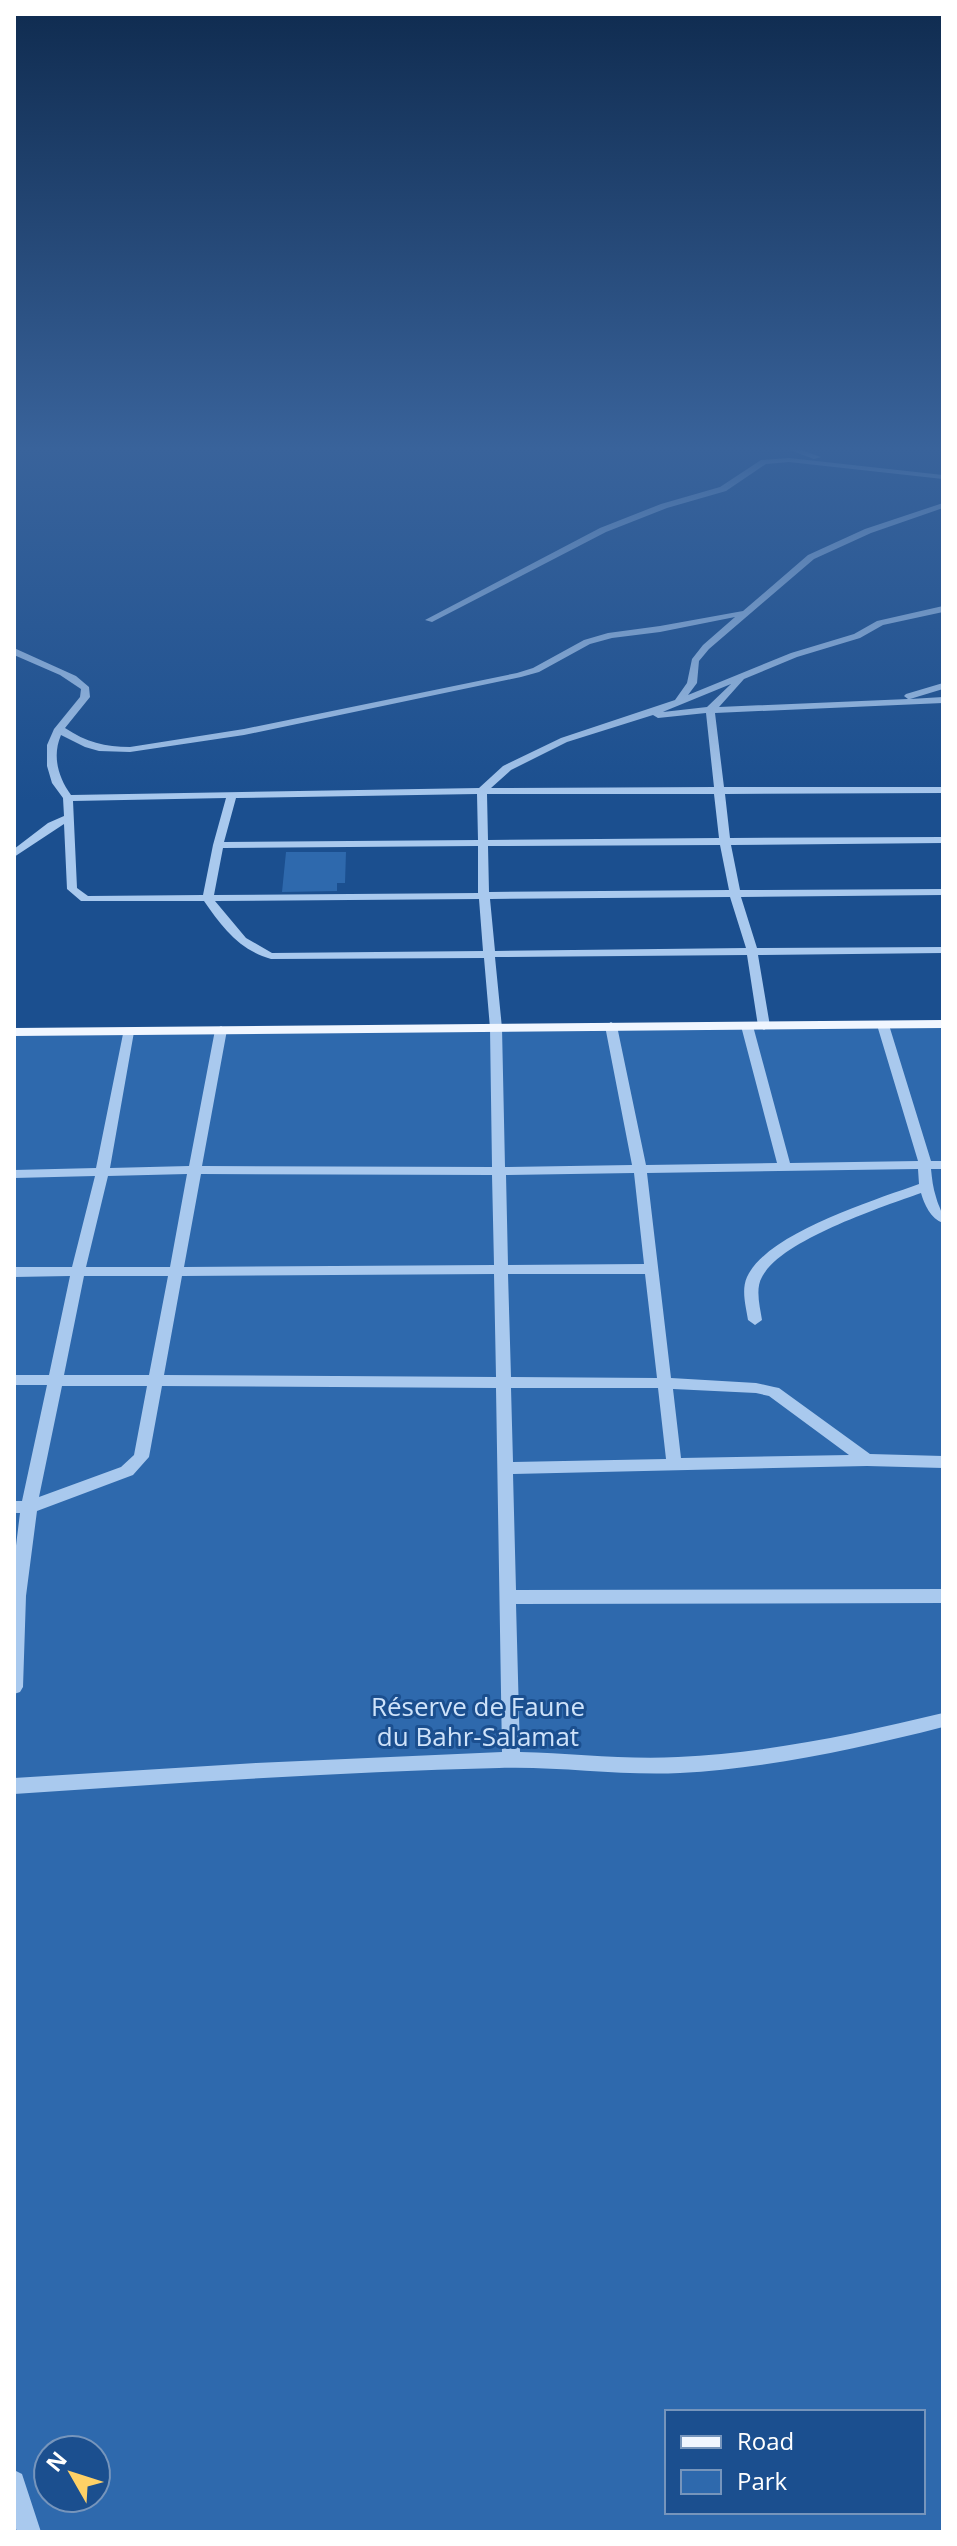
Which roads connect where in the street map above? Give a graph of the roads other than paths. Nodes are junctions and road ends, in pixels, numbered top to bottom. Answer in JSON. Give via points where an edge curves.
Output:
{"nodes":[{"id":1,"x":536,"y":565,"type":"edge"},
{"id":2,"x":801,"y":565,"type":"edge"},
{"id":3,"x":943,"y":609,"type":"edge"},
{"id":4,"x":745,"y":613,"type":"junction"},
{"id":5,"x":429,"y":620,"type":"dead end"},
{"id":6,"x":14,"y":651,"type":"edge"},
{"id":7,"x":746,"y":674,"type":"junction"},
{"id":8,"x":943,"y":686,"type":"edge"},
{"id":9,"x":680,"y":700,"type":"junction"},
{"id":10,"x":943,"y":700,"type":"edge"},
{"id":11,"x":887,"y":703,"type":"junction"},
{"id":12,"x":710,"y":710,"type":"junction"},
{"id":13,"x":642,"y":716,"type":"junction"},
{"id":14,"x":59,"y":729,"type":"junction"},
{"id":15,"x":940,"y":790,"type":"edge"},
{"id":16,"x":482,"y":791,"type":"junction"},
{"id":17,"x":718,"y":792,"type":"junction"},
{"id":18,"x":232,"y":796,"type":"junction"},
{"id":19,"x":68,"y":798,"type":"junction"},
{"id":20,"x":943,"y":802,"type":"edge"},
{"id":21,"x":68,"y":818,"type":"junction"},
{"id":22,"x":943,"y":840,"type":"edge"},
{"id":23,"x":725,"y":842,"type":"junction"},
{"id":24,"x":218,"y":845,"type":"junction"},
{"id":25,"x":482,"y":845,"type":"junction"},
{"id":26,"x":14,"y":854,"type":"edge"},
{"id":27,"x":943,"y":892,"type":"edge"},
{"id":28,"x":735,"y":894,"type":"junction"},
{"id":29,"x":484,"y":896,"type":"junction"},
{"id":30,"x":208,"y":899,"type":"junction"},
{"id":31,"x":943,"y":950,"type":"edge"},
{"id":32,"x":752,"y":951,"type":"junction"},
{"id":33,"x":488,"y":953,"type":"junction"},
{"id":34,"x":943,"y":1024,"type":"edge"},
{"id":35,"x":883,"y":1025,"type":"junction"},
{"id":36,"x":611,"y":1026,"type":"junction"},
{"id":37,"x":747,"y":1026,"type":"junction"},
{"id":38,"x":764,"y":1026,"type":"junction"},
{"id":39,"x":496,"y":1028,"type":"junction"},
{"id":40,"x":221,"y":1030,"type":"junction"},
{"id":41,"x":14,"y":1032,"type":"edge"},
{"id":42,"x":128,"y":1032,"type":"junction"},
{"id":43,"x":925,"y":1165,"type":"junction"},
{"id":44,"x":943,"y":1165,"type":"edge"},
{"id":45,"x":785,"y":1168,"type":"junction"},
{"id":46,"x":193,"y":1170,"type":"junction"},
{"id":47,"x":640,"y":1170,"type":"junction"},
{"id":48,"x":499,"y":1171,"type":"junction"},
{"id":49,"x":102,"y":1173,"type":"junction"},
{"id":50,"x":14,"y":1174,"type":"edge"},
{"id":51,"x":926,"y":1186,"type":"junction"},
{"id":52,"x":943,"y":1219,"type":"edge"},
{"id":53,"x":500,"y":1269,"type":"junction"},
{"id":54,"x":651,"y":1269,"type":"junction"},
{"id":55,"x":78,"y":1271,"type":"junction"},
{"id":56,"x":14,"y":1272,"type":"edge"},
{"id":57,"x":174,"y":1272,"type":"junction"},
{"id":58,"x":755,"y":1320,"type":"dead end"},
{"id":59,"x":55,"y":1379,"type":"junction"},
{"id":60,"x":14,"y":1380,"type":"edge"},
{"id":61,"x":156,"y":1381,"type":"junction"},
{"id":62,"x":503,"y":1383,"type":"junction"},
{"id":63,"x":663,"y":1383,"type":"junction"},
{"id":64,"x":867,"y":1460,"type":"junction"},
{"id":65,"x":943,"y":1462,"type":"edge"},
{"id":66,"x":674,"y":1465,"type":"junction"},
{"id":67,"x":504,"y":1468,"type":"junction"},
{"id":68,"x":22,"y":1507,"type":"edge"},
{"id":69,"x":943,"y":1596,"type":"edge"},
{"id":70,"x":506,"y":1597,"type":"junction"},
{"id":71,"x":14,"y":1670,"type":"edge"},
{"id":72,"x":14,"y":1687,"type":"edge"},
{"id":73,"x":943,"y":1720,"type":"edge"},
{"id":74,"x":511,"y":1760,"type":"junction"},
{"id":75,"x":14,"y":1786,"type":"edge"},
{"id":76,"x":14,"y":2482,"type":"edge"},
{"id":77,"x":29,"y":2532,"type":"edge"}],
"edges":[{"from":1,"to":5,"type":"street"},
{"from":2,"to":4,"type":"street"},
{"from":3,"to":7,"type":"street","via":[[880,623]]},
{"from":4,"to":9,"type":"street","via":[[700,654],[692,683]]},
{"from":4,"to":14,"type":"street","via":[[611,635],[518,675],[139,750],[100,749]]},
{"from":6,"to":14,"type":"street","via":[[74,678],[86,689]]},
{"from":7,"to":9,"type":"street"},
{"from":7,"to":12,"type":"street"},
{"from":8,"to":11,"type":"street"},
{"from":9,"to":13,"type":"street"},
{"from":10,"to":11,"type":"street"},
{"from":11,"to":12,"type":"street"},
{"from":12,"to":13,"type":"street"},
{"from":12,"to":17,"type":"street"},
{"from":13,"to":16,"type":"street","via":[[526,757]]},
{"from":14,"to":19,"type":"street","via":[[52,766]]},
{"from":15,"to":17,"type":"street"},
{"from":15,"to":20,"type":"street"},
{"from":16,"to":17,"type":"street"},
{"from":16,"to":18,"type":"street"},
{"from":16,"to":25,"type":"street"},
{"from":17,"to":23,"type":"street"},
{"from":18,"to":19,"type":"street"},
{"from":18,"to":24,"type":"street"},
{"from":19,"to":21,"type":"street"},
{"from":21,"to":26,"type":"street"},
{"from":21,"to":30,"type":"street","via":[[72,889],[79,896]]},
{"from":22,"to":23,"type":"street"},
{"from":23,"to":25,"type":"street"},
{"from":23,"to":28,"type":"street"},
{"from":24,"to":25,"type":"street"},
{"from":24,"to":30,"type":"street"},
{"from":25,"to":29,"type":"street"},
{"from":27,"to":28,"type":"street"},
{"from":28,"to":29,"type":"street"},
{"from":28,"to":32,"type":"street"},
{"from":29,"to":30,"type":"street"},
{"from":29,"to":33,"type":"street"},
{"from":30,"to":33,"type":"street","via":[[236,938],[271,956]]},
{"from":31,"to":32,"type":"street"},
{"from":32,"to":33,"type":"street"},
{"from":32,"to":38,"type":"street"},
{"from":33,"to":39,"type":"street"},
{"from":34,"to":35,"type":"main road"},
{"from":35,"to":38,"type":"main road"},
{"from":35,"to":43,"type":"street"},
{"from":36,"to":37,"type":"main road"},
{"from":36,"to":39,"type":"main road"},
{"from":36,"to":47,"type":"street"},
{"from":37,"to":38,"type":"main road"},
{"from":37,"to":45,"type":"street"},
{"from":39,"to":40,"type":"main road"},
{"from":39,"to":48,"type":"street"},
{"from":40,"to":42,"type":"main road"},
{"from":40,"to":46,"type":"street"},
{"from":41,"to":42,"type":"main road"},
{"from":42,"to":49,"type":"street"},
{"from":43,"to":44,"type":"street"},
{"from":43,"to":45,"type":"street"},
{"from":43,"to":51,"type":"street"},
{"from":45,"to":47,"type":"street"},
{"from":46,"to":48,"type":"street"},
{"from":46,"to":49,"type":"street"},
{"from":46,"to":57,"type":"street"},
{"from":47,"to":48,"type":"street"},
{"from":47,"to":54,"type":"street"},
{"from":48,"to":53,"type":"street"},
{"from":49,"to":50,"type":"street"},
{"from":49,"to":55,"type":"street"},
{"from":51,"to":52,"type":"street"},
{"from":51,"to":58,"type":"street","via":[[842,1218],[791,1243],[763,1264],[753,1277]]},
{"from":53,"to":54,"type":"street"},
{"from":53,"to":57,"type":"street"},
{"from":53,"to":62,"type":"street"},
{"from":54,"to":63,"type":"street"},
{"from":55,"to":56,"type":"street"},
{"from":55,"to":57,"type":"street"},
{"from":55,"to":59,"type":"street"},
{"from":57,"to":61,"type":"street"},
{"from":59,"to":60,"type":"street"},
{"from":59,"to":61,"type":"street"},
{"from":59,"to":68,"type":"street"},
{"from":61,"to":62,"type":"street"},
{"from":61,"to":68,"type":"street","via":[[136,1465]]},
{"from":62,"to":63,"type":"street"},
{"from":62,"to":67,"type":"street"},
{"from":63,"to":64,"type":"street","via":[[774,1392]]},
{"from":63,"to":66,"type":"street"},
{"from":64,"to":65,"type":"street"},
{"from":64,"to":66,"type":"street"},
{"from":66,"to":67,"type":"street"},
{"from":67,"to":70,"type":"street"},
{"from":68,"to":71,"type":"street"},
{"from":69,"to":70,"type":"street"},
{"from":70,"to":74,"type":"street"},
{"from":71,"to":72,"type":"street"},
{"from":73,"to":74,"type":"street","via":[[842,1745],[682,1765]]},
{"from":74,"to":75,"type":"street","via":[[294,1767]]},
{"from":76,"to":77,"type":"street"}]}
